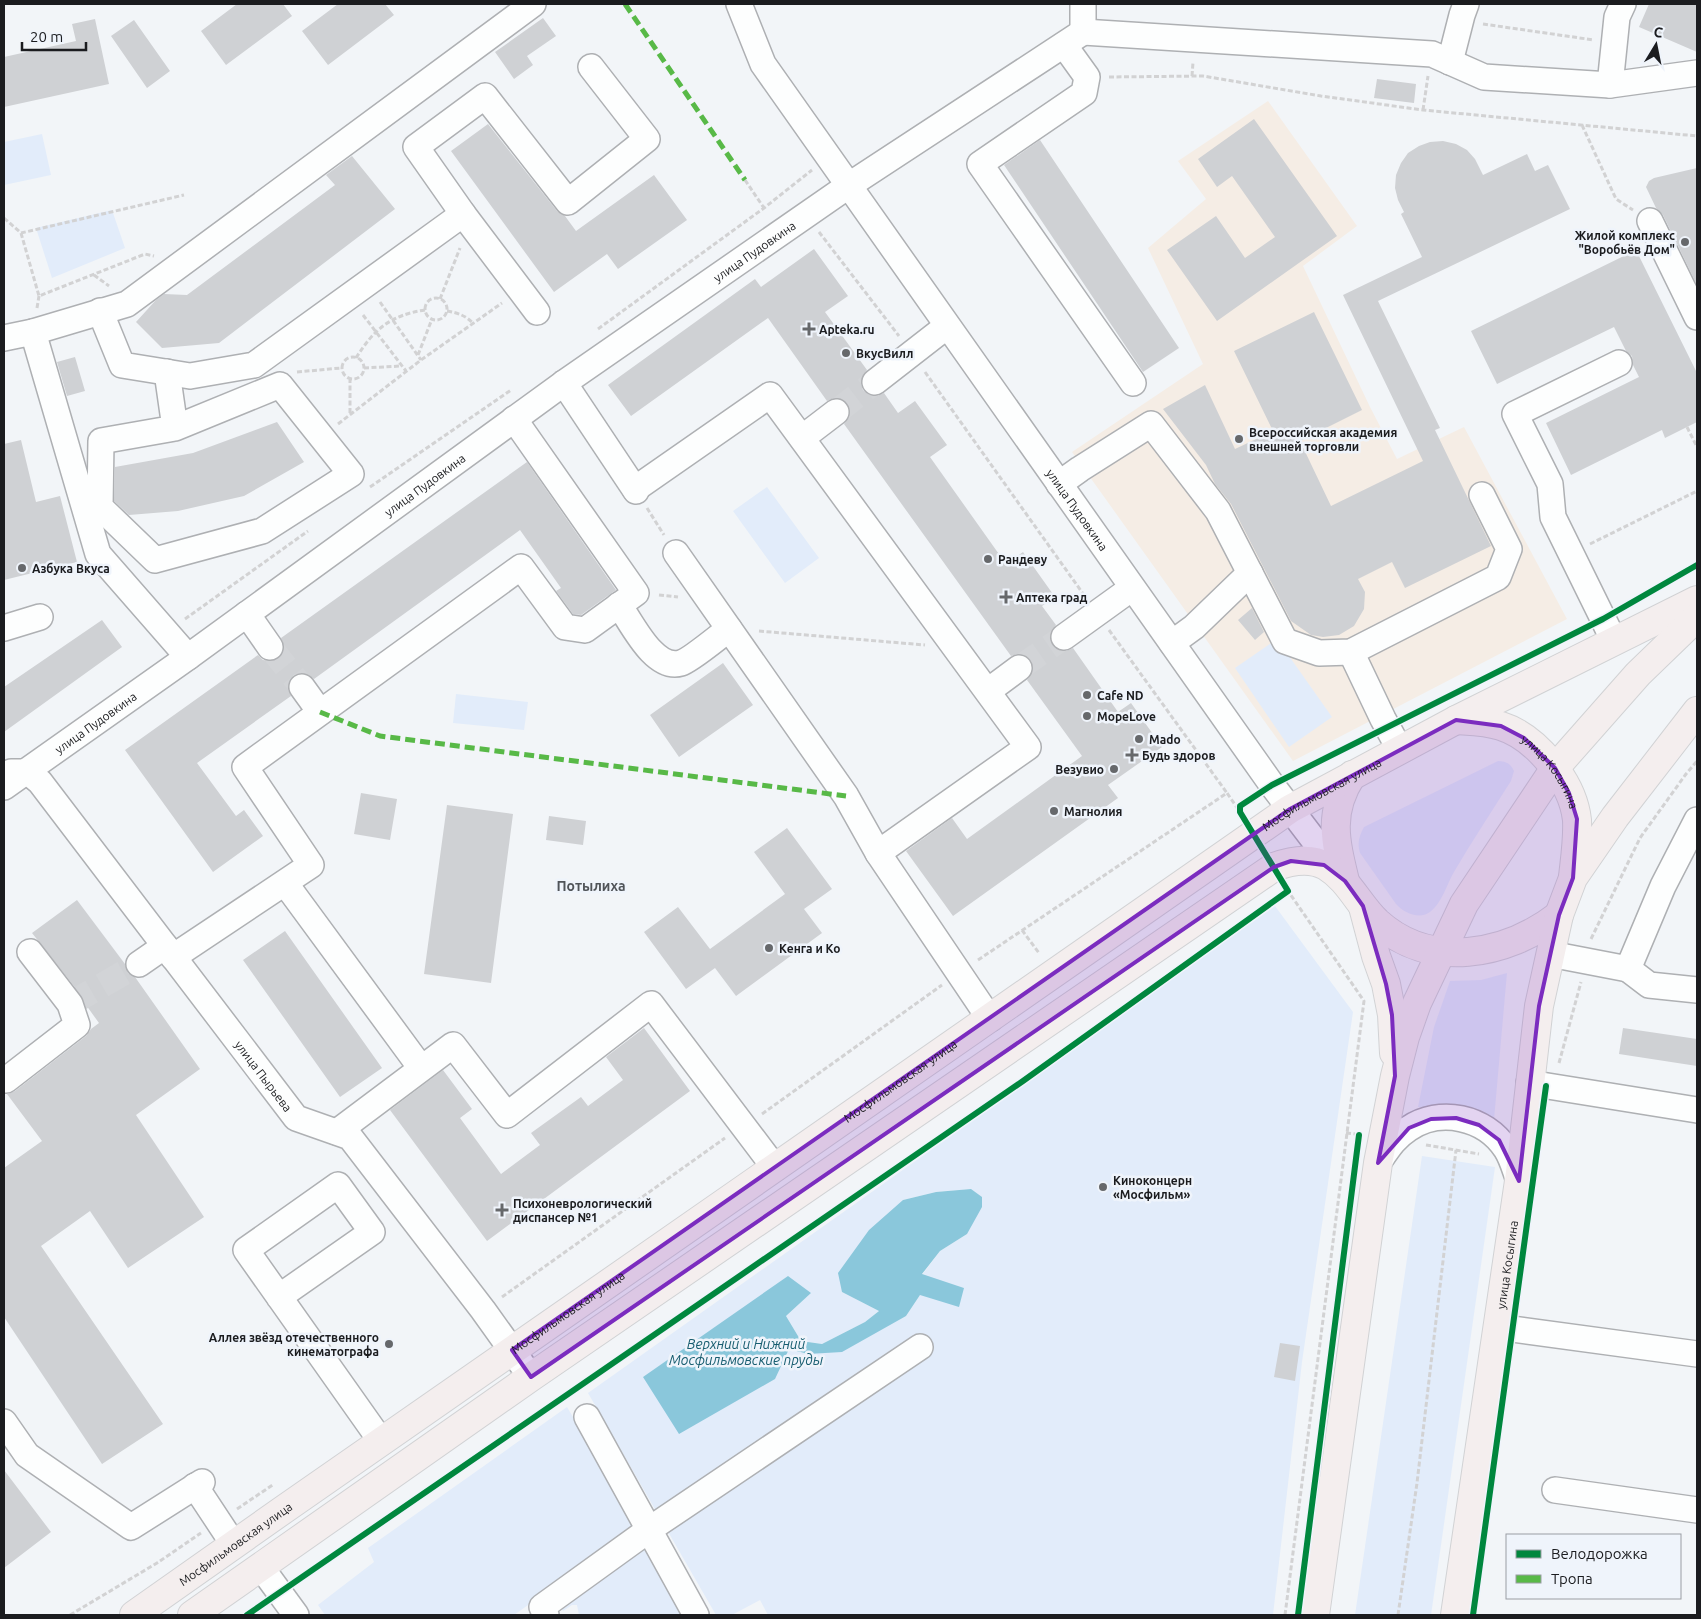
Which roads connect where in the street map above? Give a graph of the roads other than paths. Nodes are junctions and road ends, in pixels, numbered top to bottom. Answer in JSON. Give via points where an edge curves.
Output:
{"nodes":[{"id":1,"x":533,"y":4,"type":"edge"},
{"id":2,"x":739,"y":4,"type":"edge"},
{"id":3,"x":1083,"y":4,"type":"edge"},
{"id":4,"x":1623,"y":4,"type":"edge"},
{"id":5,"x":1464,"y":9,"type":"edge"},
{"id":6,"x":1074,"y":38,"type":"junction"},
{"id":7,"x":1441,"y":58,"type":"junction"},
{"id":8,"x":590,"y":67,"type":"dead end"},
{"id":9,"x":1697,"y":73,"type":"edge"},
{"id":10,"x":1610,"y":85,"type":"junction"},
{"id":11,"x":848,"y":186,"type":"junction"},
{"id":12,"x":463,"y":214,"type":"junction"},
{"id":13,"x":1650,"y":220,"type":"road end"},
{"id":14,"x":100,"y":311,"type":"junction"},
{"id":15,"x":537,"y":312,"type":"dead end"},
{"id":16,"x":1697,"y":317,"type":"edge"},
{"id":17,"x":947,"y":326,"type":"junction"},
{"id":18,"x":33,"y":332,"type":"junction"},
{"id":19,"x":4,"y":338,"type":"edge"},
{"id":20,"x":1619,"y":364,"type":"dead end"},
{"id":21,"x":168,"y":372,"type":"junction"},
{"id":22,"x":875,"y":382,"type":"tunnel mouth"},
{"id":23,"x":564,"y":383,"type":"junction"},
{"id":24,"x":1133,"y":383,"type":"dead end"},
{"id":25,"x":836,"y":412,"type":"tunnel mouth"},
{"id":26,"x":514,"y":419,"type":"junction"},
{"id":27,"x":175,"y":428,"type":"junction"},
{"id":28,"x":802,"y":438,"type":"junction"},
{"id":29,"x":1059,"y":484,"type":"junction"},
{"id":30,"x":1482,"y":495,"type":"dead end"},
{"id":31,"x":676,"y":553,"type":"road end"},
{"id":32,"x":1250,"y":573,"type":"junction"},
{"id":33,"x":1132,"y":588,"type":"junction"},
{"id":34,"x":628,"y":599,"type":"junction"},
{"id":35,"x":1697,"y":600,"type":"edge"},
{"id":36,"x":247,"y":614,"type":"junction"},
{"id":37,"x":40,"y":617,"type":"dead end"},
{"id":38,"x":1697,"y":617,"type":"edge"},
{"id":39,"x":4,"y":628,"type":"edge"},
{"id":40,"x":729,"y":629,"type":"junction"},
{"id":41,"x":1064,"y":636,"type":"tunnel mouth"},
{"id":42,"x":1614,"y":642,"type":"junction"},
{"id":43,"x":1172,"y":643,"type":"junction"},
{"id":44,"x":270,"y":647,"type":"tunnel mouth"},
{"id":45,"x":1351,"y":652,"type":"junction"},
{"id":46,"x":188,"y":657,"type":"junction"},
{"id":47,"x":1019,"y":668,"type":"tunnel mouth"},
{"id":48,"x":302,"y":687,"type":"tunnel mouth"},
{"id":49,"x":988,"y":691,"type":"junction"},
{"id":50,"x":1697,"y":711,"type":"edge"},
{"id":51,"x":320,"y":712,"type":"junction"},
{"id":52,"x":1456,"y":720,"type":"junction"},
{"id":53,"x":1400,"y":750,"type":"junction"},
{"id":54,"x":1555,"y":768,"type":"junction"},
{"id":55,"x":16,"y":772,"type":"edge"},
{"id":56,"x":1352,"y":775,"type":"junction"},
{"id":57,"x":4,"y":788,"type":"edge"},
{"id":58,"x":1290,"y":809,"type":"junction"},
{"id":59,"x":1697,"y":820,"type":"edge"},
{"id":60,"x":878,"y":853,"type":"junction"},
{"id":61,"x":1573,"y":878,"type":"junction"},
{"id":62,"x":1345,"y":880,"type":"junction"},
{"id":63,"x":285,"y":883,"type":"junction"},
{"id":64,"x":1363,"y":906,"type":"junction"},
{"id":65,"x":1559,"y":915,"type":"junction"},
{"id":66,"x":169,"y":951,"type":"junction"},
{"id":67,"x":1440,"y":951,"type":"junction"},
{"id":68,"x":30,"y":952,"type":"dead end"},
{"id":69,"x":1550,"y":954,"type":"junction"},
{"id":70,"x":139,"y":964,"type":"tunnel mouth"},
{"id":71,"x":1628,"y":969,"type":"junction"},
{"id":72,"x":1697,"y":990,"type":"edge"},
{"id":73,"x":990,"y":1019,"type":"junction"},
{"id":74,"x":421,"y":1068,"type":"junction"},
{"id":75,"x":1395,"y":1076,"type":"junction"},
{"id":76,"x":6,"y":1080,"type":"dead end"},
{"id":77,"x":1542,"y":1085,"type":"junction"},
{"id":78,"x":1697,"y":1110,"type":"edge"},
{"id":79,"x":336,"y":1132,"type":"junction"},
{"id":80,"x":1378,"y":1163,"type":"junction"},
{"id":81,"x":775,"y":1168,"type":"junction"},
{"id":82,"x":1519,"y":1181,"type":"junction"},
{"id":83,"x":279,"y":1297,"type":"junction"},
{"id":84,"x":1498,"y":1327,"type":"junction"},
{"id":85,"x":920,"y":1347,"type":"dead end"},
{"id":86,"x":512,"y":1350,"type":"junction"},
{"id":87,"x":1697,"y":1354,"type":"edge"},
{"id":88,"x":531,"y":1377,"type":"junction"},
{"id":89,"x":587,"y":1417,"type":"dead end"},
{"id":90,"x":4,"y":1422,"type":"edge"},
{"id":91,"x":381,"y":1441,"type":"junction"},
{"id":92,"x":1555,"y":1490,"type":"dead end"},
{"id":93,"x":1697,"y":1510,"type":"edge"},
{"id":94,"x":650,"y":1529,"type":"junction"},
{"id":95,"x":234,"y":1544,"type":"junction"},
{"id":96,"x":261,"y":1567,"type":"junction"},
{"id":97,"x":134,"y":1615,"type":"edge"},
{"id":98,"x":192,"y":1615,"type":"edge"},
{"id":99,"x":296,"y":1615,"type":"edge"},
{"id":100,"x":546,"y":1615,"type":"edge"},
{"id":101,"x":696,"y":1615,"type":"edge"},
{"id":102,"x":1315,"y":1615,"type":"edge"},
{"id":103,"x":1455,"y":1615,"type":"edge"}],
"edges":[{"from":1,"to":14,"type":"street","via":[[127,304]]},
{"from":2,"to":11,"type":"street","via":[[763,64]]},
{"from":3,"to":6,"type":"street"},
{"from":4,"to":10,"type":"street","via":[[1617,17]]},
{"from":5,"to":7,"type":"street"},
{"from":6,"to":7,"type":"street"},
{"from":6,"to":11,"type":"street","name":"улица Пудовкина"},
{"from":6,"to":24,"type":"street","via":[[1087,77],[1084,93],[980,164]]},
{"from":7,"to":10,"type":"street","via":[[1484,77]]},
{"from":8,"to":12,"type":"street","via":[[647,139],[568,202],[485,96],[416,147]]},
{"from":9,"to":10,"type":"street"},
{"from":11,"to":17,"type":"street","name":"улица Пудовкина"},
{"from":11,"to":23,"type":"street","name":"улица Пудовкина"},
{"from":12,"to":15,"type":"street"},
{"from":12,"to":21,"type":"street","via":[[254,365],[190,376]]},
{"from":13,"to":16,"type":"street"},
{"from":14,"to":18,"type":"street"},
{"from":14,"to":21,"type":"street","via":[[122,365]]},
{"from":17,"to":22,"type":"street"},
{"from":17,"to":29,"type":"street","name":"улица Пудовкина"},
{"from":18,"to":19,"type":"street"},
{"from":18,"to":46,"type":"street","via":[[98,554]]},
{"from":20,"to":42,"type":"street","via":[[1515,414],[1550,484],[1553,517]]},
{"from":21,"to":27,"type":"street"},
{"from":23,"to":26,"type":"street","name":"улица Пудовкина"},
{"from":23,"to":28,"type":"street","via":[[635,490],[770,394]]},
{"from":25,"to":28,"type":"street"},
{"from":26,"to":34,"type":"street"},
{"from":26,"to":36,"type":"street","name":"улица Пудовкина"},
{"from":27,"to":27,"type":"street","via":[[101,441],[100,507],[155,560],[262,531],[351,474],[280,385]]},
{"from":28,"to":49,"type":"street"},
{"from":29,"to":32,"type":"street","via":[[1151,424],[1218,511]]},
{"from":29,"to":33,"type":"street","name":"улица Пудовкина"},
{"from":30,"to":45,"type":"street","via":[[1509,549],[1498,577]]},
{"from":31,"to":40,"type":"street"},
{"from":32,"to":43,"type":"street","via":[[1194,627]]},
{"from":32,"to":45,"type":"street","via":[[1285,641],[1319,653]]},
{"from":33,"to":41,"type":"street"},
{"from":33,"to":43,"type":"street","name":"улица Пудовкина"},
{"from":34,"to":40,"type":"street","via":[[654,655],[671,665],[683,663]]},
{"from":34,"to":51,"type":"street","via":[[585,630],[565,627],[521,567]]},
{"from":35,"to":42,"type":"main road","name":"Мосфильмовская улица"},
{"from":36,"to":44,"type":"street"},
{"from":36,"to":46,"type":"street","name":"улица Пудовкина"},
{"from":37,"to":39,"type":"street"},
{"from":38,"to":54,"type":"main road","via":[[1638,674]]},
{"from":40,"to":60,"type":"street","via":[[846,796]]},
{"from":42,"to":52,"type":"main road","name":"Мосфильмовская улица"},
{"from":43,"to":58,"type":"street","name":"улица Пудовкина"},
{"from":45,"to":53,"type":"street"},
{"from":46,"to":55,"type":"street","name":"улица Пудовкина"},
{"from":47,"to":49,"type":"street"},
{"from":48,"to":51,"type":"street"},
{"from":49,"to":60,"type":"street","via":[[1028,747]]},
{"from":50,"to":61,"type":"main road","name":"улица Косыгина","via":[[1615,817]]},
{"from":51,"to":63,"type":"street","via":[[245,767],[312,865]]},
{"from":52,"to":53,"type":"main road","name":"Мосфильмовская улица"},
{"from":52,"to":54,"type":"main road","name":"улица Косыгина","via":[[1482,721],[1513,731]]},
{"from":53,"to":56,"type":"main road","name":"Мосфильмовская улица"},
{"from":54,"to":61,"type":"main road","name":"улица Косыгина","via":[[1569,793],[1576,818]]},
{"from":54,"to":67,"type":"main road","via":[[1464,904]]},
{"from":55,"to":57,"type":"street","name":"улица Пудовкина"},
{"from":55,"to":66,"type":"street","name":"улица Пырьева","via":[[40,782]]},
{"from":56,"to":58,"type":"main road","name":"Мосфильмовская улица"},
{"from":56,"to":62,"type":"main road","via":[[1342,790],[1335,816]]},
{"from":58,"to":62,"type":"street","name":"улица Пудовкина"},
{"from":58,"to":73,"type":"main road","name":"Мосфильмовская улица","via":[[1244,817]]},
{"from":59,"to":71,"type":"street","via":[[1663,886]]},
{"from":60,"to":73,"type":"street"},
{"from":61,"to":65,"type":"main road","name":"улица Косыгина"},
{"from":62,"to":64,"type":"main road"},
{"from":62,"to":88,"type":"main road","via":[[1324,865],[1307,861],[1291,861],[1274,867]]},
{"from":63,"to":66,"type":"street"},
{"from":63,"to":74,"type":"street"},
{"from":64,"to":67,"type":"main road","via":[[1394,935],[1408,943]]},
{"from":64,"to":75,"type":"main road","via":[[1392,1015]]},
{"from":65,"to":67,"type":"main road","via":[[1542,929],[1503,946],[1482,951]]},
{"from":65,"to":69,"type":"main road","name":"улица Косыгина"},
{"from":66,"to":70,"type":"street"},
{"from":66,"to":79,"type":"street","name":"улица Пырьева","via":[[296,1118]]},
{"from":67,"to":75,"type":"main road","via":[[1417,1003]]},
{"from":68,"to":76,"type":"street","via":[[70,1004],[76,1025]]},
{"from":69,"to":71,"type":"street"},
{"from":69,"to":77,"type":"main road","name":"улица Косыгина","via":[[1539,1006]]},
{"from":71,"to":72,"type":"street","via":[[1649,985]]},
{"from":73,"to":81,"type":"main road","name":"Мосфильмовская улица"},
{"from":74,"to":79,"type":"street"},
{"from":74,"to":81,"type":"street","via":[[453,1045],[507,1114],[651,1004]]},
{"from":75,"to":80,"type":"main road"},
{"from":77,"to":78,"type":"street"},
{"from":77,"to":82,"type":"main road","name":"улица Косыгина"},
{"from":79,"to":86,"type":"street","name":"улица Пырьева","via":[[350,1137]]},
{"from":80,"to":82,"type":"street","via":[[1390,1145],[1408,1128],[1431,1119],[1456,1118],[1479,1125],[1498,1140],[1512,1160]]},
{"from":80,"to":102,"type":"main road"},
{"from":81,"to":86,"type":"main road","name":"Мосфильмовская улица"},
{"from":82,"to":84,"type":"main road","name":"улица Косыгина"},
{"from":83,"to":83,"type":"street","via":[[372,1232],[338,1185],[246,1250]]},
{"from":83,"to":91,"type":"street"},
{"from":84,"to":87,"type":"street"},
{"from":84,"to":103,"type":"main road","name":"улица Косыгина"},
{"from":85,"to":94,"type":"street"},
{"from":86,"to":88,"type":"street","name":"улица Пырьева"},
{"from":86,"to":91,"type":"main road","name":"Мосфильмовская улица"},
{"from":88,"to":96,"type":"main road"},
{"from":89,"to":94,"type":"street"},
{"from":90,"to":95,"type":"street","via":[[27,1455],[131,1528],[199,1484]]},
{"from":91,"to":95,"type":"main road","name":"Мосфильмовская улица"},
{"from":92,"to":93,"type":"street"},
{"from":94,"to":100,"type":"street","via":[[542,1606]]},
{"from":94,"to":101,"type":"street"},
{"from":95,"to":97,"type":"main road","name":"Мосфильмовская улица"},
{"from":96,"to":98,"type":"main road"},
{"from":96,"to":99,"type":"street"}]}
